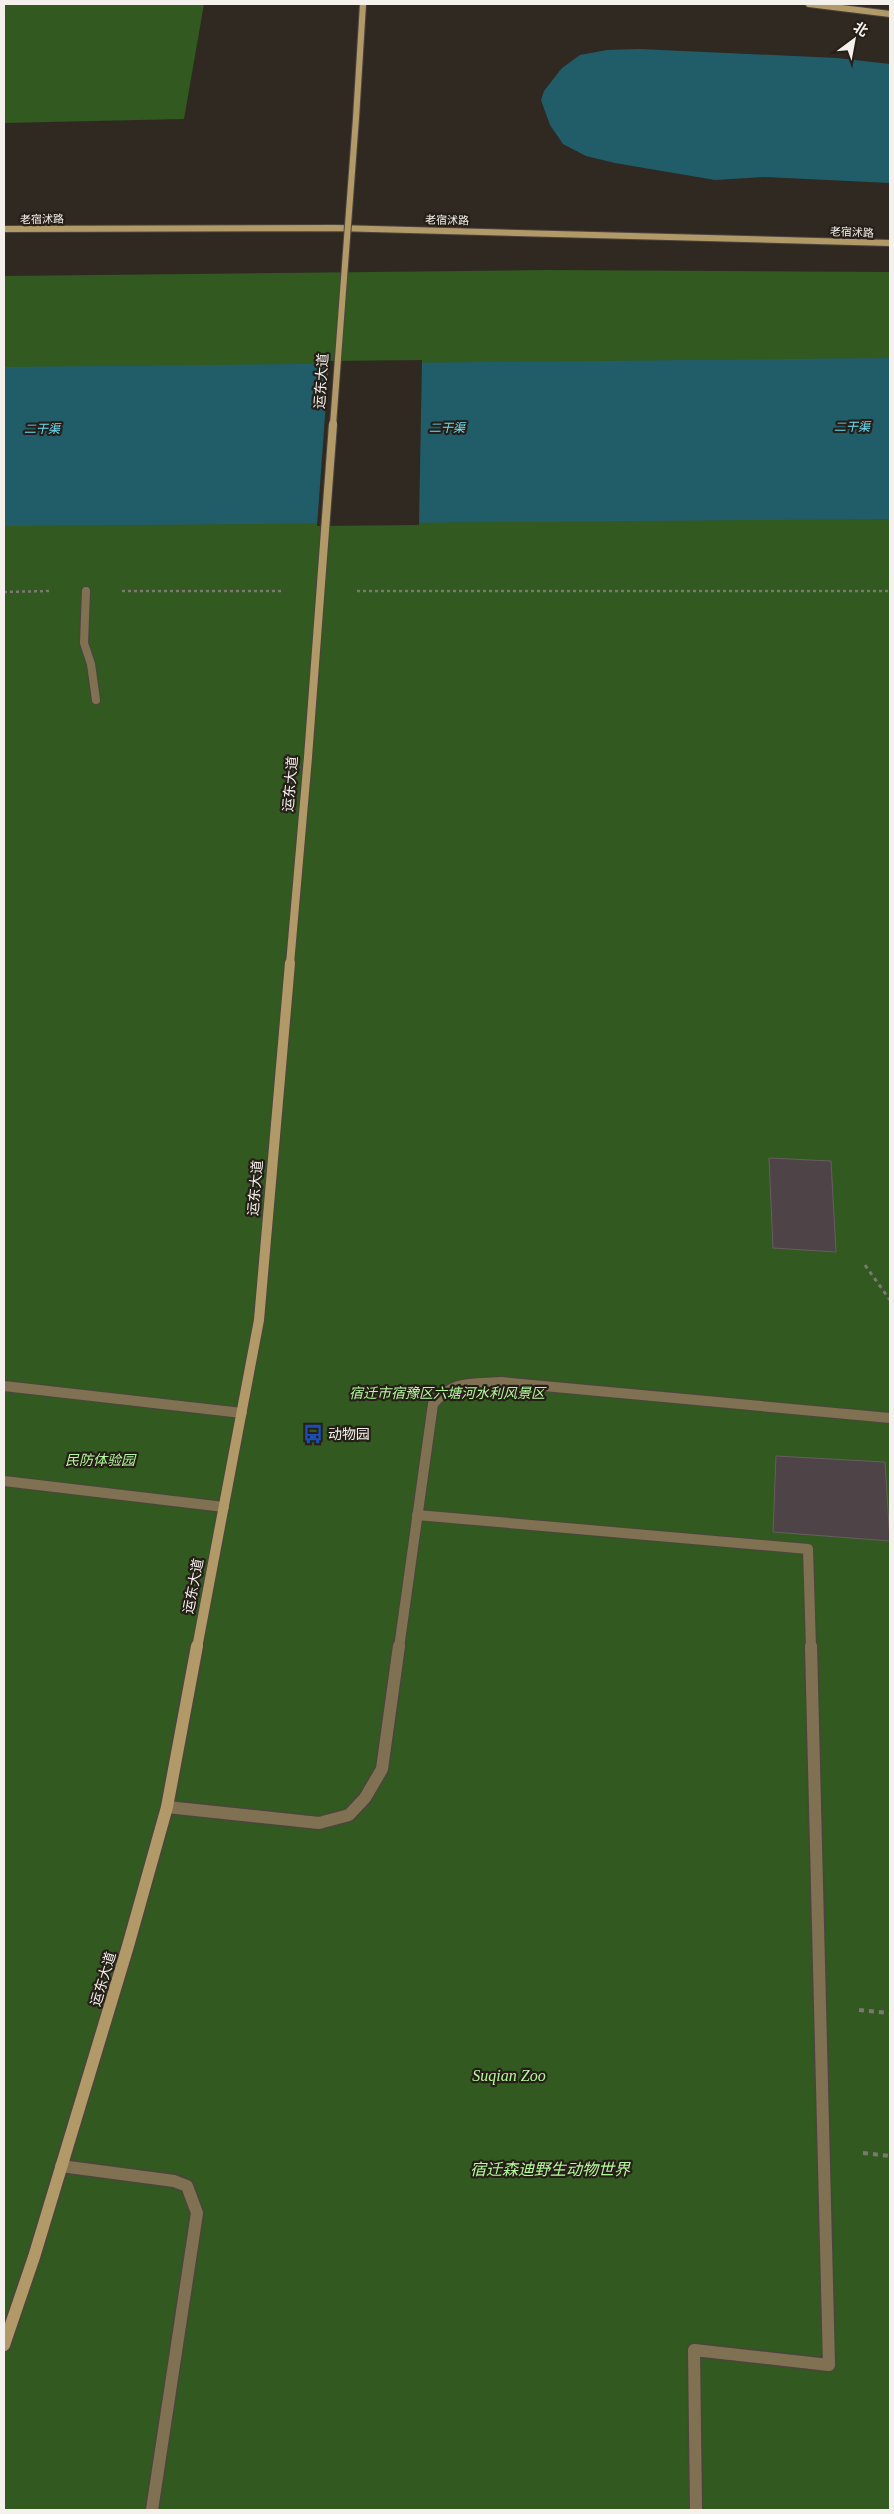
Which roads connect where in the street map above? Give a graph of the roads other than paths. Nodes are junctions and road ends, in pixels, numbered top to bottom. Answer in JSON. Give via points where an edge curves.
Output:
{"nodes":[{"id":1,"x":364,"y":4,"type":"edge"},
{"id":2,"x":809,"y":4,"type":"edge"},
{"id":3,"x":890,"y":14,"type":"edge"},
{"id":4,"x":4,"y":230,"type":"edge"},
{"id":5,"x":890,"y":243,"type":"edge"},
{"id":6,"x":86,"y":591,"type":"road end"},
{"id":7,"x":96,"y":700,"type":"dead end"},
{"id":8,"x":4,"y":1386,"type":"edge"},
{"id":9,"x":242,"y":1413,"type":"junction"},
{"id":10,"x":890,"y":1418,"type":"edge"},
{"id":11,"x":4,"y":1481,"type":"edge"},
{"id":12,"x":224,"y":1508,"type":"junction"},
{"id":13,"x":417,"y":1515,"type":"junction"},
{"id":14,"x":168,"y":1807,"type":"junction"},
{"id":15,"x":62,"y":2166,"type":"junction"},
{"id":16,"x":4,"y":2345,"type":"edge"},
{"id":17,"x":152,"y":2510,"type":"edge"},
{"id":18,"x":696,"y":2510,"type":"edge"}],
"edges":[{"from":1,"to":9,"type":"main road","name":"运东大道","bridge":true,"via":[[308,757],[259,1320]]},
{"from":2,"to":3,"type":"main road"},
{"from":4,"to":5,"type":"main road","name":"老宿沭路","via":[[150,226],[546,232]]},
{"from":6,"to":7,"type":"lane","via":[[84,643],[91,664]]},
{"from":8,"to":9,"type":"lane"},
{"from":9,"to":12,"type":"main road","name":"运东大道"},
{"from":10,"to":13,"type":"lane","via":[[500,1382],[466,1384],[444,1390],[433,1404]]},
{"from":11,"to":12,"type":"lane"},
{"from":12,"to":14,"type":"main road","name":"运东大道"},
{"from":13,"to":14,"type":"lane","via":[[382,1769],[365,1798],[349,1815],[319,1823]]},
{"from":13,"to":18,"type":"lane","via":[[808,1549],[829,2365],[694,2350]]},
{"from":14,"to":15,"type":"main road","name":"运东大道"},
{"from":15,"to":16,"type":"main road","name":"运东大道"},
{"from":15,"to":17,"type":"lane","via":[[174,2181],[187,2186],[197,2213]]}]}
